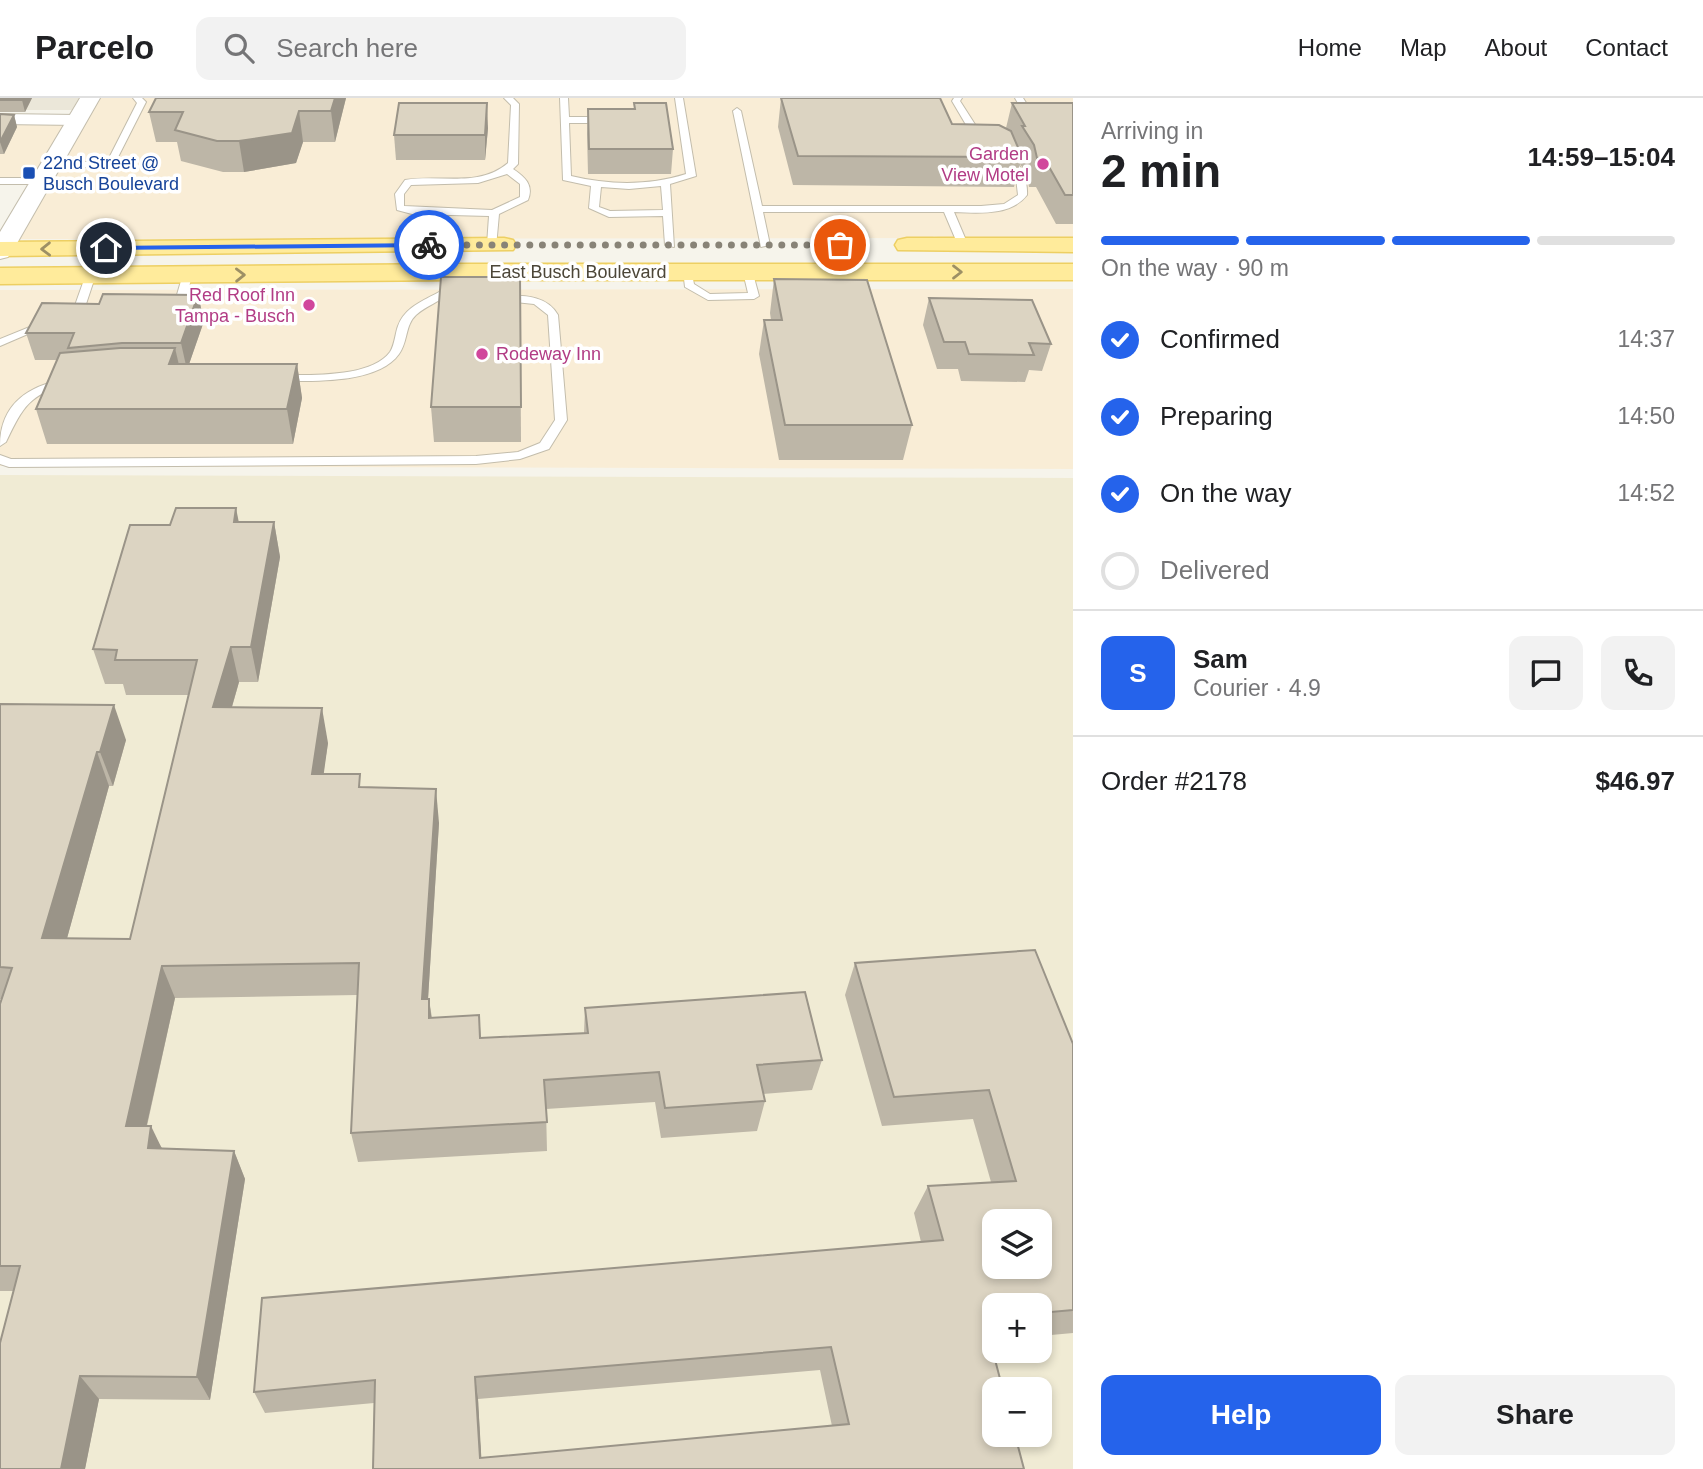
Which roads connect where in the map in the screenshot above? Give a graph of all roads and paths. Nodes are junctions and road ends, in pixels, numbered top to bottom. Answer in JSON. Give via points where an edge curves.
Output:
{"nodes":[{"id":1,"x":90,"y":98,"type":"edge"},
{"id":2,"x":137,"y":98,"type":"edge"},
{"id":3,"x":510,"y":98,"type":"edge"},
{"id":4,"x":564,"y":98,"type":"edge"},
{"id":5,"x":679,"y":98,"type":"edge"},
{"id":6,"x":958,"y":98,"type":"edge"},
{"id":7,"x":1019,"y":98,"type":"edge"},
{"id":8,"x":737,"y":111,"type":"dead end"},
{"id":9,"x":1073,"y":115,"type":"edge"},
{"id":10,"x":0,"y":119,"type":"edge"},
{"id":11,"x":78,"y":120,"type":"junction"},
{"id":12,"x":564,"y":120,"type":"junction"},
{"id":13,"x":623,"y":120,"type":"edge"},
{"id":14,"x":670,"y":120,"type":"edge"},
{"id":15,"x":682,"y":120,"type":"junction"},
{"id":16,"x":508,"y":170,"type":"junction"},
{"id":17,"x":46,"y":173,"type":"junction"},
{"id":18,"x":0,"y":181,"type":"edge"},
{"id":19,"x":596,"y":185,"type":"junction"},
{"id":20,"x":666,"y":185,"type":"junction"},
{"id":21,"x":758,"y":209,"type":"junction"},
{"id":22,"x":948,"y":209,"type":"junction"},
{"id":23,"x":494,"y":213,"type":"junction"},
{"id":24,"x":667,"y":213,"type":"junction"},
{"id":25,"x":492,"y":245,"type":"junction"},
{"id":26,"x":533,"y":245,"type":"dead end"},
{"id":27,"x":642,"y":245,"type":"dead end"},
{"id":28,"x":670,"y":245,"type":"junction"},
{"id":29,"x":697,"y":245,"type":"dead end"},
{"id":30,"x":738,"y":245,"type":"dead end"},
{"id":31,"x":765,"y":245,"type":"junction"},
{"id":32,"x":792,"y":245,"type":"dead end"},
{"id":33,"x":887,"y":245,"type":"dead end"},
{"id":34,"x":952,"y":245,"type":"junction"},
{"id":35,"x":1073,"y":245,"type":"edge"},
{"id":36,"x":1,"y":250,"type":"edge"},
{"id":37,"x":633,"y":272,"type":"junction"},
{"id":38,"x":1073,"y":272,"type":"edge"},
{"id":39,"x":0,"y":276,"type":"edge"},
{"id":40,"x":90,"y":276,"type":"junction"},
{"id":41,"x":187,"y":276,"type":"junction"},
{"id":42,"x":442,"y":283,"type":"junction"},
{"id":43,"x":460,"y":297,"type":"edge"},
{"id":44,"x":483,"y":297,"type":"edge"},
{"id":45,"x":165,"y":308,"type":"edge"},
{"id":46,"x":103,"y":310,"type":"edge"},
{"id":47,"x":78,"y":311,"type":"junction"},
{"id":48,"x":65,"y":316,"type":"edge"},
{"id":49,"x":54,"y":321,"type":"edge"},
{"id":50,"x":0,"y":343,"type":"edge"},
{"id":51,"x":260,"y":377,"type":"edge"},
{"id":52,"x":74,"y":382,"type":"edge"},
{"id":53,"x":0,"y":442,"type":"edge"},
{"id":54,"x":0,"y":459,"type":"edge"}],
"edges":[{"from":1,"to":11,"type":"street"},
{"from":2,"to":17,"type":"lane","via":[[142,102],[110,165]]},
{"from":3,"to":16,"type":"lane","via":[[515,104],[513,164]]},
{"from":4,"to":12,"type":"lane"},
{"from":5,"to":15,"type":"lane"},
{"from":6,"to":22,"type":"lane","via":[[977,138],[1009,157],[1023,196],[1016,204]]},
{"from":7,"to":9,"type":"lane","via":[[1029,115]]},
{"from":8,"to":21,"type":"lane"},
{"from":10,"to":11,"type":"street"},
{"from":11,"to":17,"type":"street"},
{"from":12,"to":13,"type":"lane"},
{"from":12,"to":19,"type":"lane","via":[[566,178]]},
{"from":14,"to":15,"type":"lane"},
{"from":15,"to":20,"type":"lane","via":[[691,176]]},
{"from":16,"to":23,"type":"lane","via":[[524,180],[524,198]]},
{"from":16,"to":23,"type":"lane","via":[[477,180],[408,183],[401,188],[398,201],[400,208],[412,211]]},
{"from":17,"to":18,"type":"lane"},
{"from":17,"to":36,"type":"street"},
{"from":19,"to":20,"type":"lane"},
{"from":19,"to":24,"type":"lane","via":[[594,208],[610,214]]},
{"from":20,"to":24,"type":"lane"},
{"from":21,"to":22,"type":"lane"},
{"from":21,"to":31,"type":"lane"},
{"from":22,"to":34,"type":"lane"},
{"from":23,"to":25,"type":"lane"},
{"from":24,"to":28,"type":"lane"},
{"from":25,"to":26,"type":"main road","name":"East Busch Boulevard"},
{"from":25,"to":36,"type":"main road","name":"East Busch Boulevard","one_way":true},
{"from":27,"to":28,"type":"main road","name":"East Busch Boulevard"},
{"from":28,"to":29,"type":"main road","name":"East Busch Boulevard"},
{"from":30,"to":31,"type":"main road"},
{"from":31,"to":32,"type":"main road"},
{"from":33,"to":34,"type":"main road"},
{"from":34,"to":35,"type":"main road"},
{"from":34,"to":37,"type":"main road","via":[[919,258],[706,258]]},
{"from":37,"to":38,"type":"main road","name":"East Busch Boulevard","one_way":true},
{"from":37,"to":42,"type":"main road","name":"East Busch Boulevard"},
{"from":39,"to":40,"type":"main road","name":"East Busch Boulevard"},
{"from":40,"to":41,"type":"main road","name":"East Busch Boulevard"},
{"from":40,"to":47,"type":"lane"},
{"from":41,"to":42,"type":"main road","name":"East Busch Boulevard","one_way":true},
{"from":41,"to":45,"type":"lane","via":[[178,308]]},
{"from":42,"to":43,"type":"lane"},
{"from":42,"to":51,"type":"lane","via":[[407,318],[389,361],[341,375]]},
{"from":44,"to":54,"type":"lane","via":[[530,300],[550,308],[554,316],[561,420],[545,446],[520,455],[476,460],[9,463]]},
{"from":46,"to":47,"type":"lane"},
{"from":47,"to":48,"type":"lane"},
{"from":49,"to":50,"type":"lane"},
{"from":52,"to":53,"type":"lane","via":[[35,391],[22,399]]}]}
